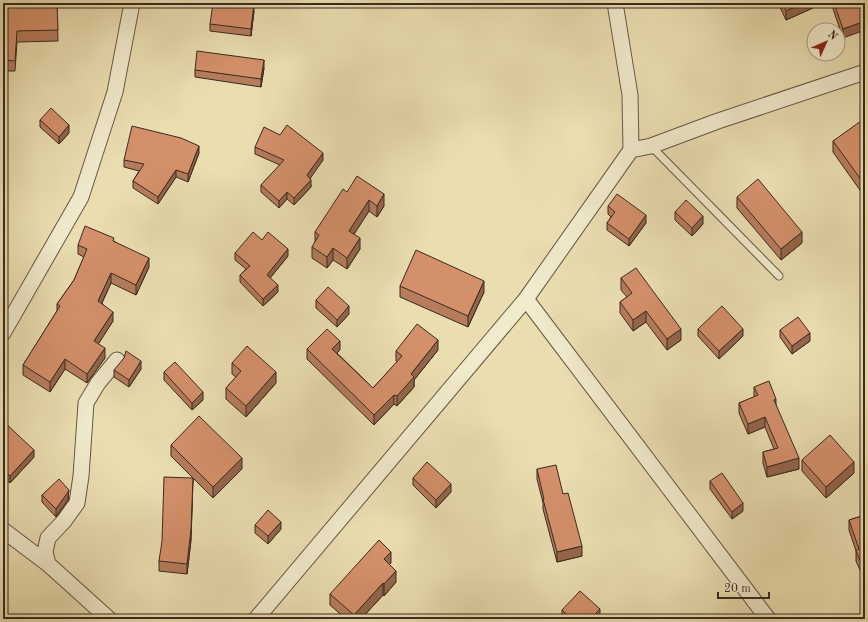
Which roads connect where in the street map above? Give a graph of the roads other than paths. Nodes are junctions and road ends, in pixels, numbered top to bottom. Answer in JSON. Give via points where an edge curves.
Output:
{"nodes":[{"id":1,"x":132,"y":3,"type":"edge"},
{"id":2,"x":615,"y":3,"type":"edge"},
{"id":3,"x":865,"y":72,"type":"edge"},
{"id":4,"x":651,"y":146,"type":"junction"},
{"id":5,"x":631,"y":150,"type":"junction"},
{"id":6,"x":779,"y":276,"type":"dead end"},
{"id":7,"x":526,"y":299,"type":"junction"},
{"id":8,"x":3,"y":333,"type":"edge"},
{"id":9,"x":117,"y":360,"type":"dead end"},
{"id":10,"x":3,"y":530,"type":"edge"},
{"id":11,"x":48,"y":564,"type":"junction"},
{"id":12,"x":109,"y":619,"type":"edge"},
{"id":13,"x":256,"y":619,"type":"edge"},
{"id":14,"x":768,"y":619,"type":"edge"}],
"edges":[{"from":1,"to":8,"type":"street","via":[[115,92],[81,197]]},
{"from":2,"to":5,"type":"street","via":[[630,95]]},
{"from":3,"to":4,"type":"street"},
{"from":4,"to":5,"type":"street"},
{"from":4,"to":6,"type":"lane"},
{"from":5,"to":7,"type":"street"},
{"from":7,"to":13,"type":"street"},
{"from":7,"to":14,"type":"street"},
{"from":9,"to":11,"type":"street","via":[[86,403],[77,503],[48,538],[45,552]]},
{"from":10,"to":11,"type":"street"},
{"from":11,"to":12,"type":"street"}]}
